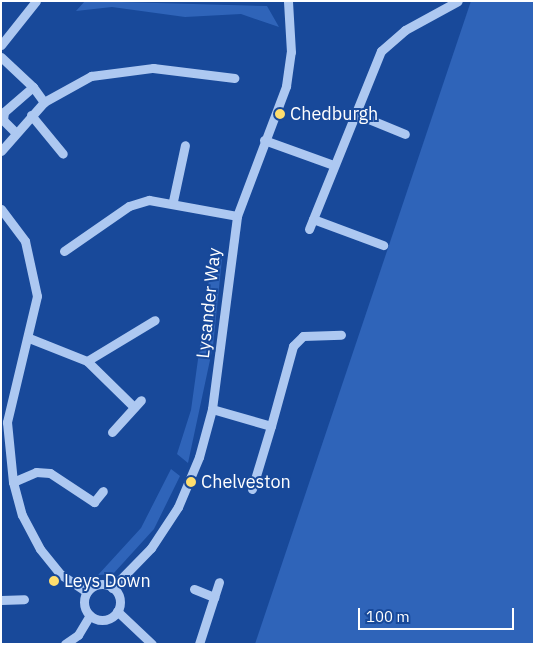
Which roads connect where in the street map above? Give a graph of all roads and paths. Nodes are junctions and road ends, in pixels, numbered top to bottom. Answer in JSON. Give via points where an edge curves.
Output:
{"nodes":[{"id":1,"x":36,"y":1,"type":"edge"},
{"id":2,"x":288,"y":1,"type":"edge"},
{"id":3,"x":458,"y":1,"type":"edge"},
{"id":4,"x":1,"y":45,"type":"edge"},
{"id":5,"x":1,"y":58,"type":"edge"},
{"id":6,"x":234,"y":78,"type":"dead end"},
{"id":7,"x":32,"y":87,"type":"junction"},
{"id":8,"x":44,"y":102,"type":"junction"},
{"id":9,"x":354,"y":113,"type":"junction"},
{"id":10,"x":30,"y":115,"type":"junction"},
{"id":11,"x":15,"y":132,"type":"junction"},
{"id":12,"x":405,"y":134,"type":"dead end"},
{"id":13,"x":264,"y":140,"type":"junction"},
{"id":14,"x":185,"y":145,"type":"dead end"},
{"id":15,"x":1,"y":151,"type":"edge"},
{"id":16,"x":63,"y":154,"type":"dead end"},
{"id":17,"x":334,"y":165,"type":"junction"},
{"id":18,"x":173,"y":201,"type":"junction"},
{"id":19,"x":1,"y":209,"type":"edge"},
{"id":20,"x":237,"y":216,"type":"junction"},
{"id":21,"x":313,"y":219,"type":"junction"},
{"id":22,"x":309,"y":229,"type":"dead end"},
{"id":23,"x":383,"y":245,"type":"dead end"},
{"id":24,"x":64,"y":251,"type":"dead end"},
{"id":25,"x":154,"y":320,"type":"dead end"},
{"id":26,"x":342,"y":335,"type":"dead end"},
{"id":27,"x":30,"y":338,"type":"junction"},
{"id":28,"x":87,"y":361,"type":"junction"},
{"id":29,"x":141,"y":400,"type":"dead end"},
{"id":30,"x":134,"y":408,"type":"junction"},
{"id":31,"x":212,"y":409,"type":"junction"},
{"id":32,"x":4,"y":422,"type":"edge"},
{"id":33,"x":272,"y":426,"type":"junction"},
{"id":34,"x":112,"y":432,"type":"dead end"},
{"id":35,"x":13,"y":482,"type":"junction"},
{"id":36,"x":252,"y":489,"type":"dead end"},
{"id":37,"x":103,"y":491,"type":"dead end"},
{"id":38,"x":219,"y":582,"type":"dead end"},
{"id":39,"x":112,"y":588,"type":"junction"},
{"id":40,"x":194,"y":589,"type":"dead end"},
{"id":41,"x":87,"y":592,"type":"junction"},
{"id":42,"x":214,"y":597,"type":"junction"},
{"id":43,"x":24,"y":599,"type":"dead end"},
{"id":44,"x":1,"y":600,"type":"edge"},
{"id":45,"x":117,"y":611,"type":"junction"},
{"id":46,"x":90,"y":615,"type":"junction"},
{"id":47,"x":65,"y":644,"type":"edge"},
{"id":48,"x":152,"y":644,"type":"edge"},
{"id":49,"x":199,"y":644,"type":"edge"}],
"edges":[{"from":1,"to":4,"type":"street"},
{"from":2,"to":13,"type":"street","name":"Lysander Way","via":[[290,52],[286,86]]},
{"from":3,"to":9,"type":"street","via":[[405,30],[381,52]]},
{"from":5,"to":7,"type":"street"},
{"from":6,"to":8,"type":"street","via":[[183,69],[124,69],[91,76]]},
{"from":7,"to":8,"type":"street"},
{"from":7,"to":11,"type":"street","via":[[4,112],[3,120]]},
{"from":8,"to":10,"type":"street"},
{"from":9,"to":12,"type":"street"},
{"from":9,"to":17,"type":"street"},
{"from":10,"to":11,"type":"street"},
{"from":10,"to":16,"type":"street"},
{"from":11,"to":15,"type":"street"},
{"from":13,"to":17,"type":"street"},
{"from":13,"to":20,"type":"street","name":"Lysander Way"},
{"from":14,"to":18,"type":"street"},
{"from":17,"to":21,"type":"street"},
{"from":18,"to":20,"type":"street"},
{"from":18,"to":24,"type":"street","via":[[149,200],[129,206]]},
{"from":19,"to":27,"type":"street","via":[[25,241],[34,268],[36,310]]},
{"from":20,"to":31,"type":"street","name":"Lysander Way"},
{"from":21,"to":22,"type":"street"},
{"from":21,"to":23,"type":"street"},
{"from":25,"to":28,"type":"street"},
{"from":26,"to":33,"type":"street","via":[[303,336],[293,346]]},
{"from":27,"to":28,"type":"street"},
{"from":27,"to":32,"type":"street"},
{"from":28,"to":30,"type":"street"},
{"from":29,"to":30,"type":"street"},
{"from":30,"to":34,"type":"street"},
{"from":31,"to":33,"type":"street"},
{"from":31,"to":39,"type":"street","name":"Lysander Way","via":[[199,457],[178,507],[151,548]]},
{"from":32,"to":35,"type":"street"},
{"from":33,"to":36,"type":"street"},
{"from":35,"to":37,"type":"street","via":[[36,472],[50,473],[94,502]]},
{"from":35,"to":41,"type":"street","via":[[22,515],[40,549],[60,574]]},
{"from":38,"to":42,"type":"street"},
{"from":39,"to":41,"type":"street","via":[[96,585]]},
{"from":39,"to":45,"type":"street","via":[[118,596]]},
{"from":40,"to":42,"type":"street"},
{"from":41,"to":46,"type":"street","via":[[84,601]]},
{"from":42,"to":49,"type":"street"},
{"from":43,"to":44,"type":"street"},
{"from":45,"to":46,"type":"street","via":[[104,619]]},
{"from":45,"to":48,"type":"street"},
{"from":46,"to":47,"type":"street","via":[[78,635]]}]}
